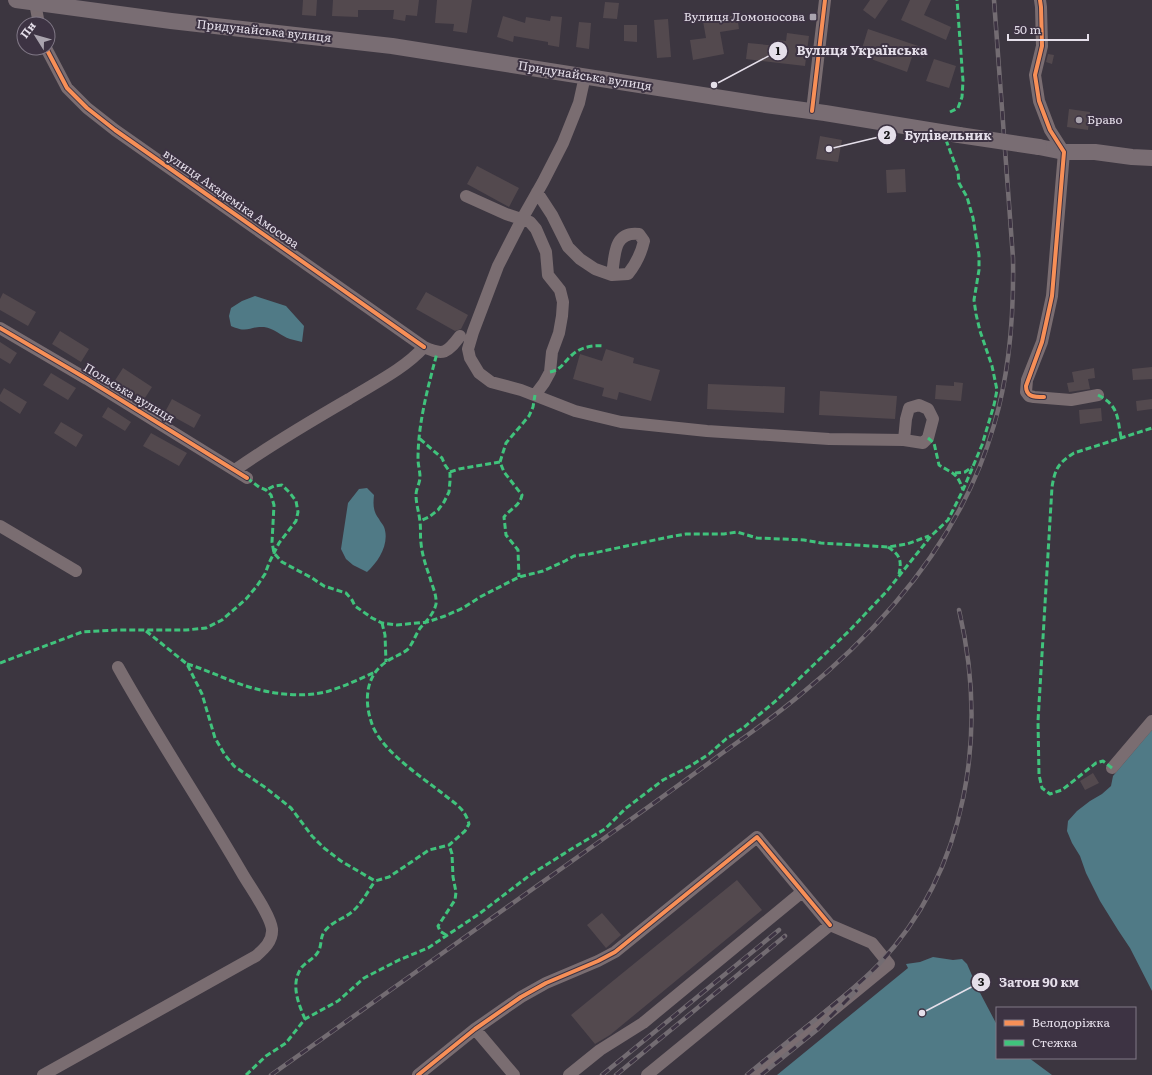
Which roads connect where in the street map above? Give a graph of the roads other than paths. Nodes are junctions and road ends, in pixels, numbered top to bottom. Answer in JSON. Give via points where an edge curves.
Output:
{"nodes":[{"id":1,"x":16,"y":0,"type":"edge"},
{"id":2,"x":825,"y":0,"type":"edge"},
{"id":3,"x":1040,"y":0,"type":"edge"},
{"id":4,"x":35,"y":3,"type":"junction"},
{"id":5,"x":38,"y":16,"type":"edge"},
{"id":6,"x":50,"y":56,"type":"edge"},
{"id":7,"x":585,"y":76,"type":"junction"},
{"id":8,"x":812,"y":111,"type":"junction"},
{"id":9,"x":1064,"y":152,"type":"junction"},
{"id":10,"x":1152,"y":158,"type":"edge"},
{"id":11,"x":537,"y":192,"type":"junction"},
{"id":12,"x":466,"y":196,"type":"dead end"},
{"id":13,"x":522,"y":219,"type":"junction"},
{"id":14,"x":612,"y":275,"type":"dead end"},
{"id":15,"x":0,"y":328,"type":"edge"},
{"id":16,"x":460,"y":336,"type":"dead end"},
{"id":17,"x":424,"y":347,"type":"junction"},
{"id":18,"x":535,"y":395,"type":"junction"},
{"id":19,"x":1098,"y":395,"type":"dead end"},
{"id":20,"x":904,"y":440,"type":"dead end"},
{"id":21,"x":235,"y":470,"type":"junction"},
{"id":22,"x":247,"y":478,"type":"dead end"},
{"id":23,"x":0,"y":526,"type":"edge"},
{"id":24,"x":76,"y":571,"type":"dead end"},
{"id":25,"x":118,"y":667,"type":"dead end"},
{"id":26,"x":1152,"y":721,"type":"edge"},
{"id":27,"x":1112,"y":768,"type":"dead end"},
{"id":28,"x":802,"y":892,"type":"junction"},
{"id":29,"x":830,"y":926,"type":"junction"},
{"id":30,"x":475,"y":1029,"type":"junction"},
{"id":31,"x":43,"y":1075,"type":"edge"},
{"id":32,"x":418,"y":1075,"type":"edge"},
{"id":33,"x":514,"y":1075,"type":"edge"},
{"id":34,"x":569,"y":1075,"type":"edge"},
{"id":35,"x":647,"y":1075,"type":"edge"},
{"id":36,"x":754,"y":1075,"type":"edge"}],
"edges":[{"from":1,"to":4,"type":"main road","name":"Придунайська вулиця"},
{"from":2,"to":8,"type":"street"},
{"from":3,"to":9,"type":"street","via":[[1042,46],[1035,75],[1038,101],[1050,130]]},
{"from":4,"to":5,"type":"street"},
{"from":4,"to":7,"type":"main road","name":"Придунайська вулиця","via":[[392,46]]},
{"from":6,"to":17,"type":"street","name":"вулиця Академіка Амосова","via":[[67,88],[87,108]]},
{"from":7,"to":8,"type":"main road","name":"Придунайська вулиця"},
{"from":7,"to":11,"type":"street","via":[[568,130]]},
{"from":8,"to":9,"type":"main road","name":"Придунайська вулиця","bridge":true},
{"from":9,"to":10,"type":"main road","name":"Придунайська вулиця","via":[[1095,152]]},
{"from":9,"to":19,"type":"street","via":[[1052,296],[1042,342],[1026,392],[1034,397],[1071,400]]},
{"from":11,"to":13,"type":"street"},
{"from":11,"to":14,"type":"street","via":[[568,247],[595,269]]},
{"from":12,"to":13,"type":"street"},
{"from":13,"to":18,"type":"street","via":[[530,222],[536,229],[546,252],[548,275],[560,290],[563,302],[550,372]]},
{"from":13,"to":18,"type":"street","via":[[498,266],[468,349],[479,373],[491,382]]},
{"from":15,"to":21,"type":"street","name":"Польська вулиця","via":[[87,378]]},
{"from":16,"to":17,"type":"street","via":[[445,352]]},
{"from":17,"to":21,"type":"street","via":[[403,366]]},
{"from":18,"to":20,"type":"street","via":[[575,411],[621,422],[829,439]]},
{"from":21,"to":22,"type":"street","name":"Польська вулиця"},
{"from":23,"to":24,"type":"street"},
{"from":25,"to":31,"type":"street","via":[[268,918],[272,931],[271,938],[263,951],[256,956]]},
{"from":26,"to":27,"type":"street"},
{"from":28,"to":29,"type":"street"},
{"from":28,"to":30,"type":"street","via":[[757,837],[615,952],[540,987],[497,1012]]},
{"from":28,"to":34,"type":"street","via":[[643,1023],[600,1050]]},
{"from":29,"to":35,"type":"street"},
{"from":29,"to":36,"type":"street","via":[[872,943],[889,964]]},
{"from":30,"to":32,"type":"street"},
{"from":30,"to":33,"type":"street"}]}
